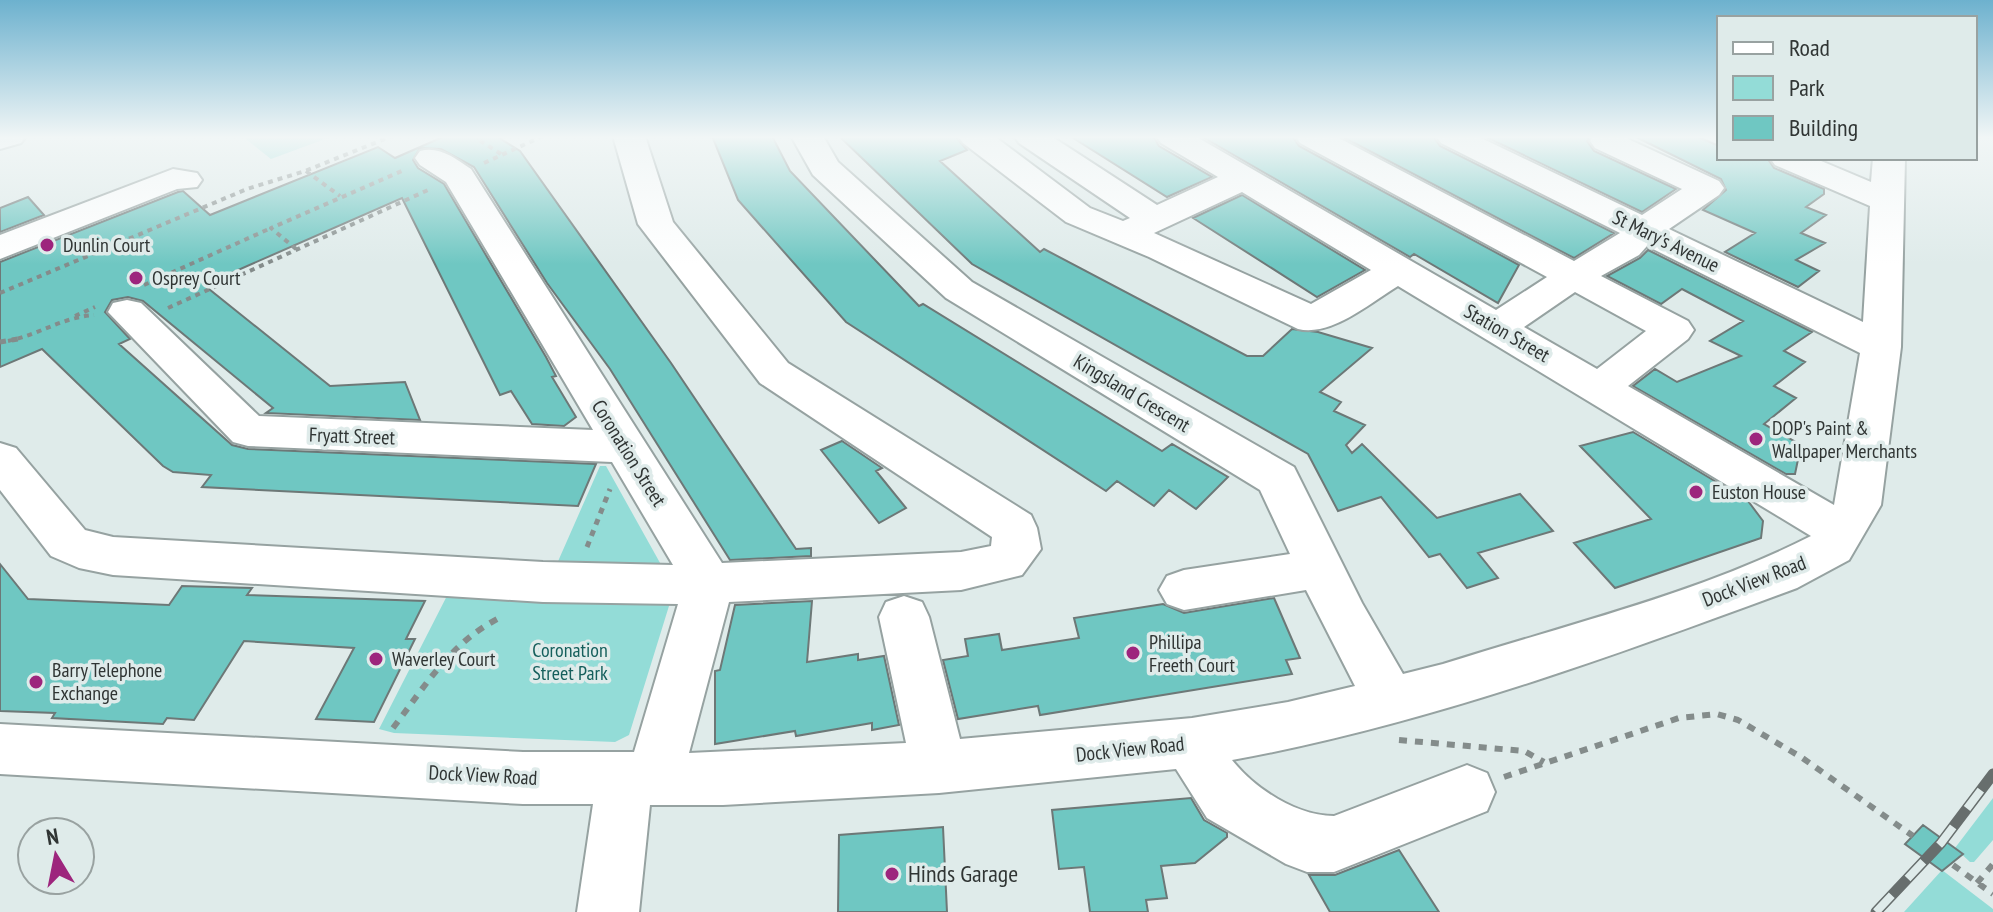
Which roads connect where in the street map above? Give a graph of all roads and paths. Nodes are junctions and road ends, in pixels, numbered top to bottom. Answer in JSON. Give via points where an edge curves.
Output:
{"nodes":[{"id":1,"x":281,"y":179,"type":"edge"},
{"id":2,"x":315,"y":179,"type":"edge"},
{"id":3,"x":405,"y":179,"type":"edge"},
{"id":4,"x":424,"y":179,"type":"edge"},
{"id":5,"x":452,"y":179,"type":"edge"},
{"id":6,"x":642,"y":179,"type":"edge"},
{"id":7,"x":837,"y":179,"type":"edge"},
{"id":8,"x":1030,"y":179,"type":"edge"},
{"id":9,"x":1082,"y":179,"type":"edge"},
{"id":10,"x":1243,"y":179,"type":"edge"},
{"id":11,"x":1245,"y":179,"type":"edge"},
{"id":12,"x":1391,"y":179,"type":"edge"},
{"id":13,"x":1538,"y":179,"type":"edge"},
{"id":14,"x":1688,"y":179,"type":"edge"},
{"id":15,"x":185,"y":180,"type":"dead end"},
{"id":16,"x":1889,"y":180,"type":"edge"},
{"id":17,"x":341,"y":197,"type":"junction"},
{"id":18,"x":1139,"y":226,"type":"junction"},
{"id":19,"x":271,"y":228,"type":"junction"},
{"id":20,"x":1643,"y":230,"type":"junction"},
{"id":21,"x":0,"y":248,"type":"edge"},
{"id":22,"x":296,"y":249,"type":"junction"},
{"id":23,"x":1399,"y":270,"type":"junction"},
{"id":24,"x":1574,"y":276,"type":"junction"},
{"id":25,"x":0,"y":293,"type":"edge"},
{"id":26,"x":124,"y":307,"type":"junction"},
{"id":27,"x":75,"y":316,"type":"junction"},
{"id":28,"x":1497,"y":327,"type":"junction"},
{"id":29,"x":0,"y":342,"type":"edge"},
{"id":30,"x":1881,"y":347,"type":"junction"},
{"id":31,"x":1600,"y":387,"type":"junction"},
{"id":32,"x":625,"y":447,"type":"junction"},
{"id":33,"x":0,"y":459,"type":"edge"},
{"id":34,"x":1841,"y":532,"type":"junction"},
{"id":35,"x":1318,"y":569,"type":"junction"},
{"id":36,"x":709,"y":583,"type":"junction"},
{"id":37,"x":1184,"y":590,"type":"dead end"},
{"id":38,"x":904,"y":617,"type":"dead end"},
{"id":39,"x":1383,"y":704,"type":"junction"},
{"id":40,"x":1192,"y":743,"type":"junction"},
{"id":41,"x":0,"y":749,"type":"edge"},
{"id":42,"x":939,"y":767,"type":"junction"},
{"id":43,"x":640,"y":780,"type":"junction"},
{"id":44,"x":1467,"y":792,"type":"dead end"},
{"id":45,"x":1913,"y":836,"type":"dead end"},
{"id":46,"x":1993,"y":864,"type":"edge"},
{"id":47,"x":1953,"y":865,"type":"dead end"},
{"id":48,"x":1977,"y":883,"type":"junction"},
{"id":49,"x":1993,"y":894,"type":"edge"},
{"id":50,"x":608,"y":912,"type":"edge"}],
"edges":[{"from":1,"to":25,"type":"path"},
{"from":2,"to":17,"type":"path"},
{"from":3,"to":17,"type":"path"},
{"from":4,"to":22,"type":"path"},
{"from":5,"to":32,"type":"street","name":"Coronation Street"},
{"from":6,"to":36,"type":"street","via":[[656,224],[774,373],[1014,528],[1017,549],[1005,562],[961,571]]},
{"from":7,"to":35,"type":"street","name":"Kingsland Crescent","via":[[959,290],[1278,479]]},
{"from":8,"to":18,"type":"street","via":[[1078,215]]},
{"from":9,"to":18,"type":"street"},
{"from":10,"to":18,"type":"street"},
{"from":11,"to":23,"type":"street","name":"Station Street"},
{"from":12,"to":24,"type":"street"},
{"from":13,"to":20,"type":"street","name":"St Mary's Avenue"},
{"from":14,"to":20,"type":"street","via":[[1707,188]]},
{"from":15,"to":21,"type":"street","via":[[173,179]]},
{"from":16,"to":30,"type":"street","name":"Dock View Road"},
{"from":17,"to":19,"type":"path"},
{"from":18,"to":23,"type":"street","via":[[1312,320]]},
{"from":19,"to":22,"type":"path"},
{"from":19,"to":26,"type":"path"},
{"from":20,"to":24,"type":"street","via":[[1626,247]]},
{"from":20,"to":30,"type":"street","name":"St Mary's Avenue"},
{"from":22,"to":26,"type":"path"},
{"from":23,"to":28,"type":"street","name":"Station Street"},
{"from":24,"to":28,"type":"street"},
{"from":24,"to":31,"type":"street","via":[[1674,330]]},
{"from":26,"to":27,"type":"path"},
{"from":26,"to":27,"type":"path"},
{"from":26,"to":32,"type":"street","name":"Fryatt Street","via":[[248,431]]},
{"from":27,"to":29,"type":"path","via":[[32,336]]},
{"from":28,"to":31,"type":"street","name":"Station Street"},
{"from":30,"to":34,"type":"street","name":"Dock View Road","via":[[1858,505]]},
{"from":31,"to":34,"type":"street","name":"Station Street"},
{"from":32,"to":36,"type":"street","name":"Coronation Street"},
{"from":33,"to":36,"type":"street","via":[[55,531],[95,554],[543,582]]},
{"from":34,"to":39,"type":"street","name":"Dock View Road","via":[[1832,547],[1780,574]]},
{"from":35,"to":37,"type":"street"},
{"from":35,"to":39,"type":"street","name":"Kingsland Crescent"},
{"from":36,"to":43,"type":"street"},
{"from":38,"to":42,"type":"street"},
{"from":39,"to":40,"type":"street","name":"Dock View Road"},
{"from":39,"to":45,"type":"path","via":[[1399,741],[1524,751],[1544,762],[1679,718],[1717,714],[1738,720],[1801,757]]},
{"from":40,"to":42,"type":"street","name":"Dock View Road"},
{"from":40,"to":44,"type":"street","via":[[1227,799],[1307,844],[1334,844]]},
{"from":41,"to":43,"type":"street","name":"Dock View Road"},
{"from":42,"to":43,"type":"street","name":"Dock View Road"},
{"from":43,"to":50,"type":"street","via":[[610,881]]},
{"from":46,"to":48,"type":"path"},
{"from":47,"to":48,"type":"path"},
{"from":48,"to":49,"type":"path"}]}
